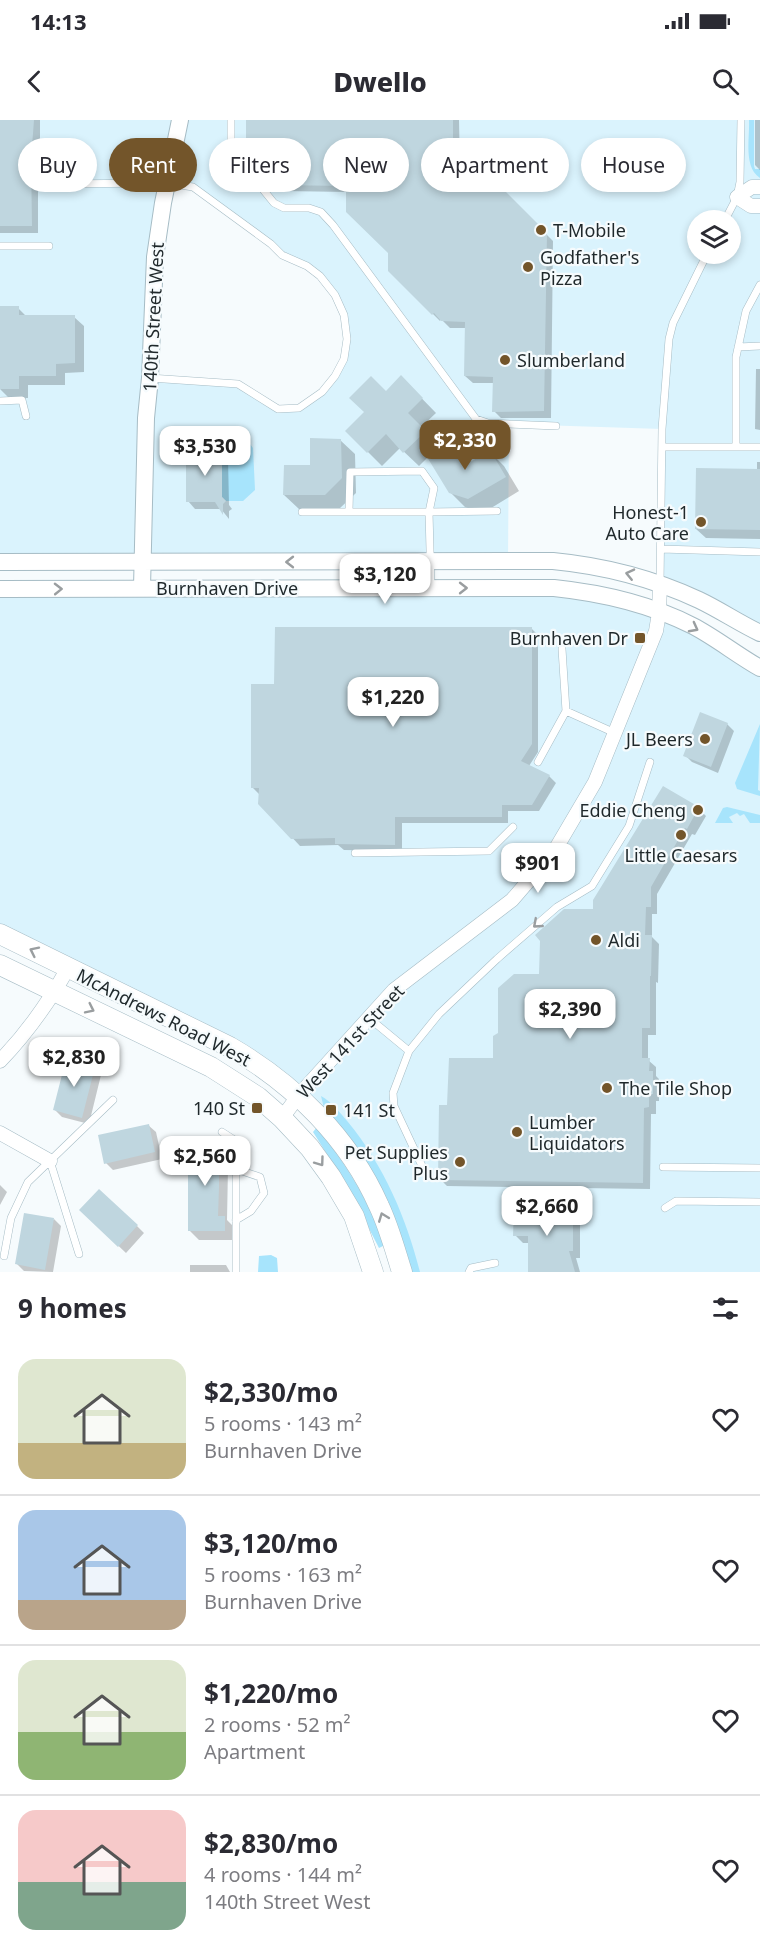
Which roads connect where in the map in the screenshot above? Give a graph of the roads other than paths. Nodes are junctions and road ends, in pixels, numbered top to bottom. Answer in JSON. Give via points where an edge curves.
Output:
{"nodes":[{"id":1,"x":180,"y":120,"type":"edge"},
{"id":2,"x":231,"y":120,"type":"edge"},
{"id":3,"x":741,"y":120,"type":"edge"},
{"id":4,"x":176,"y":138,"type":"edge"},
{"id":5,"x":760,"y":187,"type":"edge"},
{"id":6,"x":197,"y":190,"type":"edge"},
{"id":7,"x":166,"y":192,"type":"edge"},
{"id":8,"x":737,"y":197,"type":"junction"},
{"id":9,"x":760,"y":206,"type":"edge"},
{"id":10,"x":730,"y":210,"type":"edge"},
{"id":11,"x":0,"y":246,"type":"edge"},
{"id":12,"x":49,"y":246,"type":"dead end"},
{"id":13,"x":702,"y":264,"type":"edge"},
{"id":14,"x":760,"y":285,"type":"edge"},
{"id":15,"x":757,"y":296,"type":"edge"},
{"id":16,"x":760,"y":346,"type":"edge"},
{"id":17,"x":738,"y":347,"type":"junction"},
{"id":18,"x":150,"y":378,"type":"junction"},
{"id":19,"x":0,"y":401,"type":"edge"},
{"id":20,"x":26,"y":416,"type":"dead end"},
{"id":21,"x":556,"y":426,"type":"dead end"},
{"id":22,"x":662,"y":447,"type":"junction"},
{"id":23,"x":736,"y":447,"type":"junction"},
{"id":24,"x":760,"y":447,"type":"edge"},
{"id":25,"x":349,"y":511,"type":"junction"},
{"id":26,"x":497,"y":511,"type":"dead end"},
{"id":27,"x":302,"y":512,"type":"dead end"},
{"id":28,"x":429,"y":512,"type":"junction"},
{"id":29,"x":660,"y":549,"type":"junction"},
{"id":30,"x":760,"y":552,"type":"edge"},
{"id":31,"x":431,"y":561,"type":"junction"},
{"id":32,"x":0,"y":562,"type":"edge"},
{"id":33,"x":143,"y":562,"type":"junction"},
{"id":34,"x":660,"y":584,"type":"junction"},
{"id":35,"x":142,"y":588,"type":"junction"},
{"id":36,"x":431,"y":588,"type":"junction"},
{"id":37,"x":0,"y":589,"type":"edge"},
{"id":38,"x":659,"y":613,"type":"junction"},
{"id":39,"x":760,"y":633,"type":"edge"},
{"id":40,"x":562,"y":649,"type":"dead end"},
{"id":41,"x":760,"y":668,"type":"edge"},
{"id":42,"x":566,"y":711,"type":"junction"},
{"id":43,"x":615,"y":733,"type":"junction"},
{"id":44,"x":538,"y":762,"type":"dead end"},
{"id":45,"x":650,"y":762,"type":"dead end"},
{"id":46,"x":513,"y":827,"type":"dead end"},
{"id":47,"x":355,"y":854,"type":"dead end"},
{"id":48,"x":0,"y":934,"type":"edge"},
{"id":49,"x":0,"y":965,"type":"edge"},
{"id":50,"x":68,"y":968,"type":"junction"},
{"id":51,"x":54,"y":992,"type":"junction"},
{"id":52,"x":369,"y":1018,"type":"junction"},
{"id":53,"x":409,"y":1051,"type":"junction"},
{"id":54,"x":0,"y":1061,"type":"edge"},
{"id":55,"x":299,"y":1095,"type":"junction"},
{"id":56,"x":113,"y":1100,"type":"dead end"},
{"id":57,"x":282,"y":1118,"type":"junction"},
{"id":58,"x":222,"y":1132,"type":"dead end"},
{"id":59,"x":0,"y":1133,"type":"edge"},
{"id":60,"x":50,"y":1161,"type":"junction"},
{"id":61,"x":663,"y":1167,"type":"dead end"},
{"id":62,"x":423,"y":1168,"type":"dead end"},
{"id":63,"x":760,"y":1168,"type":"edge"},
{"id":64,"x":236,"y":1169,"type":"junction"},
{"id":65,"x":760,"y":1202,"type":"edge"},
{"id":66,"x":664,"y":1208,"type":"dead end"},
{"id":67,"x":236,"y":1220,"type":"junction"},
{"id":68,"x":79,"y":1254,"type":"dead end"},
{"id":69,"x":4,"y":1256,"type":"dead end"},
{"id":70,"x":495,"y":1263,"type":"dead end"},
{"id":71,"x":236,"y":1272,"type":"edge"},
{"id":72,"x":373,"y":1272,"type":"edge"},
{"id":73,"x":402,"y":1272,"type":"edge"},
{"id":74,"x":469,"y":1272,"type":"edge"}],
"edges":[{"from":1,"to":4,"type":"street","name":"140th Street West"},
{"from":2,"to":21,"type":"lane","via":[[234,154],[274,203],[284,208],[321,212],[476,419]]},
{"from":3,"to":8,"type":"lane"},
{"from":5,"to":8,"type":"street","via":[[752,187]]},
{"from":6,"to":18,"type":"lane","via":[[282,255],[320,276],[344,315],[344,359],[322,392],[299,408],[278,409],[238,384]]},
{"from":7,"to":18,"type":"street","name":"140th Street West","via":[[155,257]]},
{"from":8,"to":9,"type":"street","via":[[751,206]]},
{"from":8,"to":10,"type":"lane"},
{"from":11,"to":12,"type":"lane"},
{"from":13,"to":22,"type":"lane","via":[[669,339]]},
{"from":14,"to":15,"type":"lane"},
{"from":15,"to":17,"type":"lane","via":[[746,311]]},
{"from":16,"to":17,"type":"lane"},
{"from":17,"to":23,"type":"lane"},
{"from":18,"to":33,"type":"street","name":"140th Street West"},
{"from":19,"to":20,"type":"lane","via":[[22,400]]},
{"from":22,"to":23,"type":"lane"},
{"from":22,"to":29,"type":"lane"},
{"from":23,"to":24,"type":"lane"},
{"from":25,"to":27,"type":"lane"},
{"from":25,"to":28,"type":"lane"},
{"from":25,"to":28,"type":"lane","via":[[350,471],[422,471],[434,488]]},
{"from":26,"to":28,"type":"lane"},
{"from":28,"to":31,"type":"lane"},
{"from":29,"to":30,"type":"lane"},
{"from":29,"to":34,"type":"lane"},
{"from":31,"to":33,"type":"street","name":"Burnhaven Drive","one_way":true},
{"from":34,"to":31,"type":"street","name":"Burnhaven Drive","one_way":true,"via":[[636,575],[554,561]]},
{"from":31,"to":36,"type":"lane"},
{"from":32,"to":33,"type":"street","name":"Burnhaven Drive"},
{"from":33,"to":35,"type":"street","name":"140th Street West"},
{"from":34,"to":38,"type":"street","name":"West 141st Street"},
{"from":34,"to":39,"type":"street","name":"Burnhaven Drive"},
{"from":35,"to":36,"type":"street","name":"Burnhaven Drive"},
{"from":37,"to":35,"type":"street","name":"Burnhaven Drive","one_way":true},
{"from":36,"to":38,"type":"street","name":"Burnhaven Drive","one_way":true,"via":[[582,591],[637,603]]},
{"from":38,"to":41,"type":"street","name":"Burnhaven Drive","one_way":true,"via":[[692,626]]},
{"from":38,"to":43,"type":"street","name":"West 141st Street","via":[[656,631]]},
{"from":40,"to":42,"type":"lane"},
{"from":42,"to":43,"type":"lane"},
{"from":42,"to":44,"type":"lane"},
{"from":43,"to":52,"type":"street","name":"West 141st Street","via":[[595,782],[555,850],[512,900],[394,990]]},
{"from":45,"to":53,"type":"lane","one_way":true,"via":[[629,826],[592,886],[557,907],[497,958],[439,1014]]},
{"from":46,"to":47,"type":"lane","via":[[489,851]]},
{"from":50,"to":48,"type":"main road","name":"McAndrews Road West","one_way":true},
{"from":49,"to":51,"type":"main road","name":"McAndrews Road West"},
{"from":50,"to":51,"type":"street"},
{"from":50,"to":55,"type":"main road","name":"McAndrews Road West","via":[[230,1047]]},
{"from":51,"to":54,"type":"street"},
{"from":51,"to":57,"type":"main road","name":"McAndrews Road West","one_way":true,"via":[[211,1067],[258,1097]]},
{"from":52,"to":53,"type":"lane"},
{"from":52,"to":55,"type":"street","name":"West 141st Street"},
{"from":53,"to":62,"type":"lane","via":[[393,1093],[394,1106]]},
{"from":55,"to":57,"type":"street","name":"West 141st Street"},
{"from":73,"to":55,"type":"main road","name":"McAndrews Road West","one_way":true,"via":[[379,1205],[355,1162]]},
{"from":56,"to":60,"type":"lane"},
{"from":57,"to":72,"type":"main road","name":"McAndrews Road West","one_way":true,"via":[[331,1177],[354,1216]]},
{"from":58,"to":64,"type":"lane","via":[[236,1141]]},
{"from":59,"to":60,"type":"street"},
{"from":60,"to":68,"type":"lane"},
{"from":60,"to":69,"type":"lane","via":[[28,1182],[11,1218]]},
{"from":61,"to":63,"type":"lane"},
{"from":64,"to":67,"type":"lane"},
{"from":64,"to":67,"type":"lane","via":[[260,1177],[264,1192],[251,1211]]},
{"from":65,"to":66,"type":"lane","via":[[676,1201]]},
{"from":67,"to":71,"type":"lane"},
{"from":70,"to":74,"type":"lane","via":[[471,1268]]}]}
